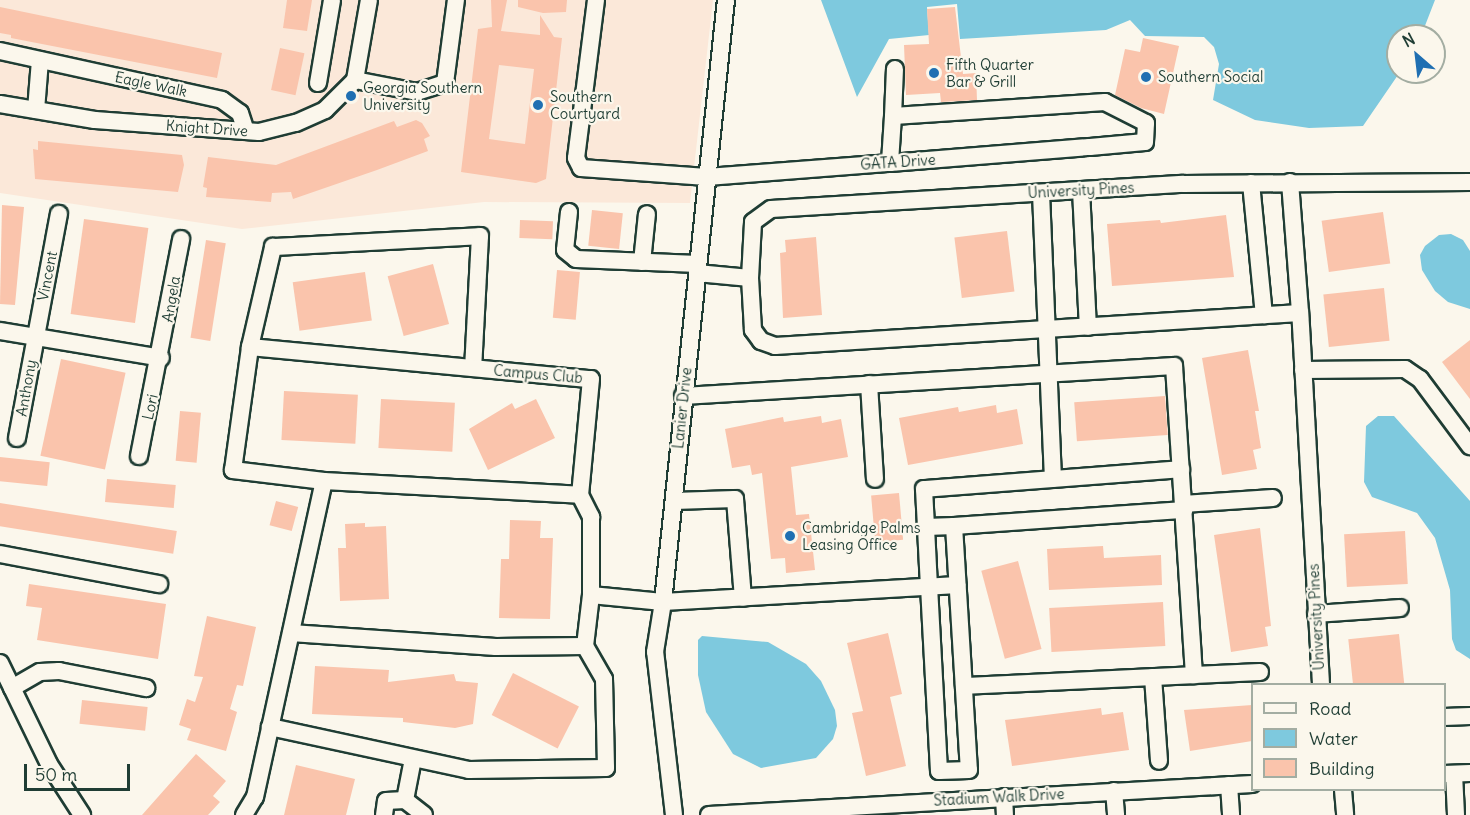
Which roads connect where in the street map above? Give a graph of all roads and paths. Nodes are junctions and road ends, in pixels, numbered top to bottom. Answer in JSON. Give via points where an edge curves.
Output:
{"nodes":[{"id":1,"x":332,"y":0,"type":"edge"},
{"id":2,"x":369,"y":0,"type":"edge"},
{"id":3,"x":456,"y":0,"type":"edge"},
{"id":4,"x":596,"y":0,"type":"edge"},
{"id":5,"x":726,"y":0,"type":"edge"},
{"id":6,"x":0,"y":51,"type":"edge"},
{"id":7,"x":40,"y":60,"type":"junction"},
{"id":8,"x":895,"y":69,"type":"dead end"},
{"id":9,"x":355,"y":80,"type":"junction"},
{"id":10,"x":318,"y":83,"type":"dead end"},
{"id":11,"x":0,"y":104,"type":"edge"},
{"id":12,"x":36,"y":110,"type":"junction"},
{"id":13,"x":893,"y":116,"type":"junction"},
{"id":14,"x":246,"y":131,"type":"junction"},
{"id":15,"x":890,"y":163,"type":"junction"},
{"id":16,"x":706,"y":177,"type":"junction"},
{"id":17,"x":1290,"y":182,"type":"junction"},
{"id":18,"x":1470,"y":182,"type":"edge"},
{"id":19,"x":1251,"y":183,"type":"junction"},
{"id":20,"x":1081,"y":190,"type":"junction"},
{"id":21,"x":1041,"y":193,"type":"junction"},
{"id":22,"x":569,"y":212,"type":"dead end"},
{"id":23,"x":59,"y":214,"type":"dead end"},
{"id":24,"x":647,"y":214,"type":"dead end"},
{"id":25,"x":182,"y":239,"type":"dead end"},
{"id":26,"x":642,"y":262,"type":"junction"},
{"id":27,"x":698,"y":268,"type":"junction"},
{"id":28,"x":750,"y":278,"type":"junction"},
{"id":29,"x":1300,"y":313,"type":"junction"},
{"id":30,"x":1264,"y":315,"type":"junction"},
{"id":31,"x":1088,"y":327,"type":"junction"},
{"id":32,"x":1048,"y":329,"type":"junction"},
{"id":33,"x":0,"y":331,"type":"edge"},
{"id":34,"x":35,"y":338,"type":"junction"},
{"id":35,"x":250,"y":347,"type":"junction"},
{"id":36,"x":161,"y":358,"type":"junction"},
{"id":37,"x":473,"y":368,"type":"junction"},
{"id":38,"x":1303,"y":370,"type":"junction"},
{"id":39,"x":1049,"y":373,"type":"junction"},
{"id":40,"x":869,"y":384,"type":"junction"},
{"id":41,"x":683,"y":396,"type":"junction"},
{"id":42,"x":17,"y":438,"type":"dead end"},
{"id":43,"x":1470,"y":446,"type":"edge"},
{"id":44,"x":139,"y":456,"type":"dead end"},
{"id":45,"x":1181,"y":469,"type":"junction"},
{"id":46,"x":875,"y":479,"type":"dead end"},
{"id":47,"x":1053,"y":479,"type":"junction"},
{"id":48,"x":324,"y":481,"type":"junction"},
{"id":49,"x":580,"y":495,"type":"junction"},
{"id":50,"x":1273,"y":498,"type":"dead end"},
{"id":51,"x":674,"y":501,"type":"junction"},
{"id":52,"x":1183,"y":507,"type":"junction"},
{"id":53,"x":954,"y":526,"type":"junction"},
{"id":54,"x":926,"y":527,"type":"junction"},
{"id":55,"x":0,"y":554,"type":"edge"},
{"id":56,"x":159,"y":584,"type":"dead end"},
{"id":57,"x":958,"y":585,"type":"junction"},
{"id":58,"x":929,"y":587,"type":"junction"},
{"id":59,"x":591,"y":595,"type":"junction"},
{"id":60,"x":743,"y":598,"type":"junction"},
{"id":61,"x":663,"y":602,"type":"junction"},
{"id":62,"x":1400,"y":608,"type":"dead end"},
{"id":63,"x":1316,"y":614,"type":"junction"},
{"id":64,"x":291,"y":633,"type":"junction"},
{"id":65,"x":585,"y":646,"type":"junction"},
{"id":66,"x":0,"y":663,"type":"edge"},
{"id":67,"x":1260,"y":672,"type":"dead end"},
{"id":68,"x":1194,"y":675,"type":"junction"},
{"id":69,"x":1153,"y":677,"type":"junction"},
{"id":70,"x":1321,"y":683,"type":"edge"},
{"id":71,"x":964,"y":686,"type":"junction"},
{"id":72,"x":12,"y":688,"type":"junction"},
{"id":73,"x":146,"y":688,"type":"dead end"},
{"id":74,"x":1470,"y":716,"type":"edge"},
{"id":75,"x":1446,"y":717,"type":"edge"},
{"id":76,"x":270,"y":727,"type":"junction"},
{"id":77,"x":413,"y":759,"type":"junction"},
{"id":78,"x":1159,"y":761,"type":"dead end"},
{"id":79,"x":1456,"y":773,"type":"edge"},
{"id":80,"x":1251,"y":784,"type":"edge"},
{"id":81,"x":1229,"y":785,"type":"junction"},
{"id":82,"x":1114,"y":791,"type":"junction"},
{"id":83,"x":1343,"y":791,"type":"edge"},
{"id":84,"x":1004,"y":797,"type":"junction"},
{"id":85,"x":405,"y":800,"type":"junction"},
{"id":86,"x":890,"y":809,"type":"edge"},
{"id":87,"x":75,"y":814,"type":"edge"},
{"id":88,"x":739,"y":814,"type":"edge"},
{"id":89,"x":244,"y":815,"type":"edge"},
{"id":90,"x":384,"y":815,"type":"edge"},
{"id":91,"x":424,"y":815,"type":"edge"},
{"id":92,"x":674,"y":815,"type":"edge"},
{"id":93,"x":709,"y":815,"type":"edge"},
{"id":94,"x":1005,"y":815,"type":"edge"},
{"id":95,"x":1116,"y":815,"type":"edge"},
{"id":96,"x":1231,"y":815,"type":"edge"},
{"id":97,"x":1345,"y":815,"type":"edge"},
{"id":98,"x":1456,"y":815,"type":"edge"}],
"edges":[{"from":1,"to":10,"type":"street"},
{"from":2,"to":9,"type":"street"},
{"from":3,"to":9,"type":"street","via":[[445,83],[417,92]]},
{"from":4,"to":16,"type":"street","name":"GATA Drive","via":[[576,158],[581,168]]},
{"from":5,"to":16,"type":"street","name":"Lanier Drive"},
{"from":6,"to":7,"type":"street","name":"Eagle Walk"},
{"from":7,"to":12,"type":"street"},
{"from":7,"to":14,"type":"street","name":"Eagle Walk","via":[[222,100],[240,112]]},
{"from":8,"to":13,"type":"street"},
{"from":9,"to":14,"type":"street","name":"Knight Drive","via":[[325,110],[296,123],[259,132]]},
{"from":11,"to":12,"type":"street","name":"Knight Drive"},
{"from":12,"to":14,"type":"street","name":"Knight Drive","via":[[95,120]]},
{"from":13,"to":15,"type":"street"},
{"from":13,"to":15,"type":"street","name":"GATA Drive","via":[[1105,102],[1146,123],[1145,142]]},
{"from":15,"to":16,"type":"street","name":"GATA Drive"},
{"from":16,"to":27,"type":"street","name":"Lanier Drive"},
{"from":17,"to":18,"type":"street","name":"University Pines"},
{"from":17,"to":19,"type":"street","name":"University Pines"},
{"from":17,"to":29,"type":"street"},
{"from":19,"to":20,"type":"street","name":"University Pines"},
{"from":19,"to":30,"type":"street"},
{"from":20,"to":21,"type":"street","name":"University Pines"},
{"from":20,"to":31,"type":"street"},
{"from":21,"to":28,"type":"street","name":"University Pines","via":[[771,209],[753,222]]},
{"from":21,"to":32,"type":"street"},
{"from":22,"to":26,"type":"street","via":[[565,250],[576,259]]},
{"from":23,"to":34,"type":"street","name":"Vincent"},
{"from":24,"to":26,"type":"street"},
{"from":25,"to":36,"type":"street","name":"Angela"},
{"from":26,"to":27,"type":"street"},
{"from":27,"to":28,"type":"street"},
{"from":27,"to":41,"type":"street","name":"Lanier Drive"},
{"from":28,"to":32,"type":"street","name":"University Pines","via":[[753,330],[761,341],[775,346]]},
{"from":29,"to":30,"type":"street","name":"University Pines"},
{"from":29,"to":38,"type":"street","name":"University Pines"},
{"from":30,"to":31,"type":"street","name":"University Pines"},
{"from":31,"to":32,"type":"street","name":"University Pines"},
{"from":32,"to":39,"type":"street"},
{"from":33,"to":34,"type":"street"},
{"from":34,"to":36,"type":"street"},
{"from":34,"to":42,"type":"street","name":"Anthony"},
{"from":35,"to":37,"type":"street","name":"Campus Club"},
{"from":35,"to":37,"type":"street","via":[[273,247],[480,236]]},
{"from":35,"to":48,"type":"street","via":[[233,470]]},
{"from":36,"to":44,"type":"street","name":"Lori"},
{"from":37,"to":49,"type":"street","name":"Campus Club","via":[[591,379]]},
{"from":38,"to":43,"type":"street","via":[[1405,369],[1420,379]]},
{"from":38,"to":63,"type":"street","name":"University Pines"},
{"from":39,"to":40,"type":"street"},
{"from":39,"to":45,"type":"street","via":[[1174,366]]},
{"from":39,"to":47,"type":"street"},
{"from":40,"to":41,"type":"street"},
{"from":40,"to":46,"type":"street"},
{"from":41,"to":51,"type":"street","name":"Lanier Drive"},
{"from":45,"to":47,"type":"street"},
{"from":45,"to":52,"type":"street"},
{"from":47,"to":54,"type":"street","via":[[924,489]]},
{"from":48,"to":49,"type":"street"},
{"from":48,"to":64,"type":"street"},
{"from":49,"to":59,"type":"street","name":"Campus Club","via":[[591,517]]},
{"from":50,"to":52,"type":"street"},
{"from":51,"to":60,"type":"street","via":[[735,499]]},
{"from":51,"to":61,"type":"street","name":"Lanier Drive"},
{"from":52,"to":53,"type":"street"},
{"from":52,"to":68,"type":"street"},
{"from":53,"to":54,"type":"street"},
{"from":53,"to":57,"type":"street"},
{"from":54,"to":58,"type":"street"},
{"from":55,"to":56,"type":"street"},
{"from":57,"to":58,"type":"street"},
{"from":57,"to":71,"type":"street"},
{"from":58,"to":60,"type":"street"},
{"from":58,"to":71,"type":"street","via":[[939,771],[969,770]]},
{"from":59,"to":61,"type":"street"},
{"from":59,"to":65,"type":"street","name":"Campus Club"},
{"from":60,"to":61,"type":"street"},
{"from":61,"to":92,"type":"street","name":"Lanier Drive","via":[[655,652]]},
{"from":62,"to":63,"type":"street"},
{"from":63,"to":70,"type":"street","name":"University Pines"},
{"from":64,"to":65,"type":"street","via":[[496,647]]},
{"from":64,"to":76,"type":"street"},
{"from":65,"to":77,"type":"street","via":[[604,679],[606,768],[469,770]]},
{"from":66,"to":72,"type":"street"},
{"from":67,"to":68,"type":"street"},
{"from":68,"to":69,"type":"street"},
{"from":69,"to":71,"type":"street"},
{"from":69,"to":78,"type":"street"},
{"from":72,"to":73,"type":"street","via":[[40,672],[59,670]]},
{"from":72,"to":87,"type":"street"},
{"from":74,"to":75,"type":"street"},
{"from":76,"to":77,"type":"street"},
{"from":76,"to":89,"type":"street","via":[[255,797]]},
{"from":77,"to":85,"type":"street"},
{"from":79,"to":98,"type":"street"},
{"from":80,"to":81,"type":"street","name":"Stadium Walk Drive"},
{"from":81,"to":82,"type":"street","name":"Stadium Walk Drive"},
{"from":81,"to":96,"type":"street"},
{"from":82,"to":84,"type":"street","name":"Stadium Walk Drive"},
{"from":82,"to":95,"type":"street"},
{"from":83,"to":97,"type":"street"},
{"from":84,"to":86,"type":"street","name":"Stadium Walk Drive"},
{"from":84,"to":94,"type":"street"},
{"from":85,"to":90,"type":"street","via":[[386,801]]},
{"from":85,"to":91,"type":"street"},
{"from":86,"to":88,"type":"street","name":"Stadium Walk Drive"},
{"from":88,"to":93,"type":"street","name":"Stadium Walk Drive"}]}
